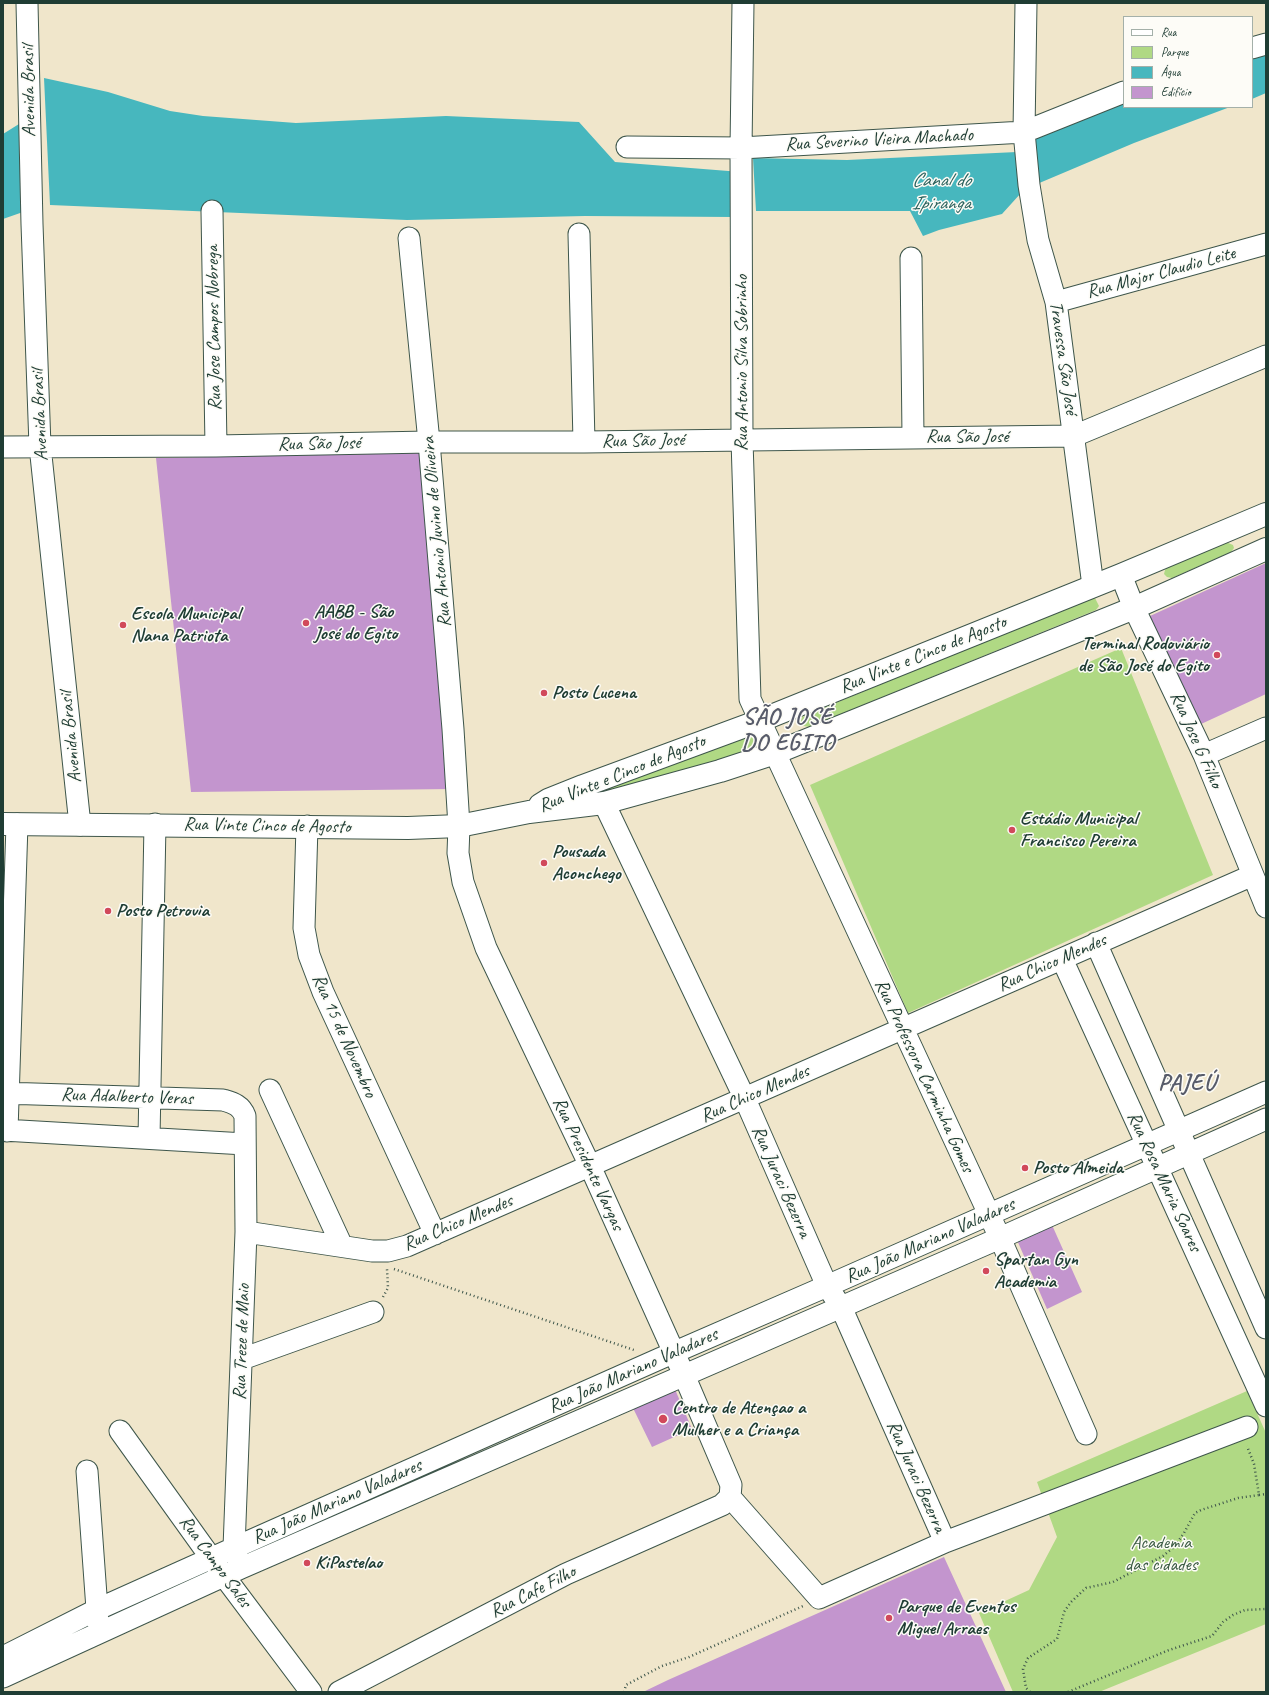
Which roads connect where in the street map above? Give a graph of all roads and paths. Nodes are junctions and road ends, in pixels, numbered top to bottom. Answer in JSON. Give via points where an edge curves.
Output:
{"nodes":[{"id":1,"x":27,"y":3,"type":"edge"},
{"id":2,"x":743,"y":3,"type":"edge"},
{"id":3,"x":1026,"y":3,"type":"edge"},
{"id":4,"x":1266,"y":44,"type":"edge"},
{"id":5,"x":1253,"y":48,"type":"edge"},
{"id":6,"x":1123,"y":92,"type":"edge"},
{"id":7,"x":1024,"y":132,"type":"junction"},
{"id":8,"x":626,"y":147,"type":"dead end"},
{"id":9,"x":741,"y":148,"type":"junction"},
{"id":10,"x":212,"y":211,"type":"dead end"},
{"id":11,"x":579,"y":234,"type":"dead end"},
{"id":12,"x":409,"y":238,"type":"dead end"},
{"id":13,"x":1266,"y":244,"type":"edge"},
{"id":14,"x":911,"y":258,"type":"dead end"},
{"id":15,"x":1056,"y":302,"type":"junction"},
{"id":16,"x":1266,"y":356,"type":"edge"},
{"id":17,"x":1074,"y":436,"type":"junction"},
{"id":18,"x":913,"y":437,"type":"junction"},
{"id":19,"x":742,"y":440,"type":"junction"},
{"id":20,"x":430,"y":442,"type":"junction"},
{"id":21,"x":584,"y":442,"type":"junction"},
{"id":22,"x":40,"y":446,"type":"junction"},
{"id":23,"x":216,"y":446,"type":"junction"},
{"id":24,"x":3,"y":447,"type":"edge"},
{"id":25,"x":1266,"y":514,"type":"edge"},
{"id":26,"x":1266,"y":549,"type":"edge"},
{"id":27,"x":1121,"y":575,"type":"junction"},
{"id":28,"x":1093,"y":586,"type":"junction"},
{"id":29,"x":1134,"y":608,"type":"junction"},
{"id":30,"x":760,"y":721,"type":"junction"},
{"id":31,"x":1266,"y":728,"type":"edge"},
{"id":32,"x":775,"y":753,"type":"junction"},
{"id":33,"x":1204,"y":755,"type":"junction"},
{"id":34,"x":604,"y":803,"type":"junction"},
{"id":35,"x":529,"y":812,"type":"junction"},
{"id":36,"x":10,"y":824,"type":"edge"},
{"id":37,"x":155,"y":824,"type":"junction"},
{"id":38,"x":80,"y":825,"type":"junction"},
{"id":39,"x":307,"y":826,"type":"junction"},
{"id":40,"x":459,"y":826,"type":"junction"},
{"id":41,"x":1252,"y":875,"type":"junction"},
{"id":42,"x":1266,"y":907,"type":"edge"},
{"id":43,"x":1096,"y":943,"type":"junction"},
{"id":44,"x":1062,"y":959,"type":"junction"},
{"id":45,"x":902,"y":1028,"type":"junction"},
{"id":46,"x":270,"y":1090,"type":"dead end"},
{"id":47,"x":1266,"y":1092,"type":"edge"},
{"id":48,"x":6,"y":1093,"type":"edge"},
{"id":49,"x":150,"y":1098,"type":"junction"},
{"id":50,"x":745,"y":1099,"type":"junction"},
{"id":51,"x":244,"y":1116,"type":"joint"},
{"id":52,"x":1266,"y":1119,"type":"edge"},
{"id":53,"x":5,"y":1130,"type":"edge"},
{"id":54,"x":1178,"y":1130,"type":"junction"},
{"id":55,"x":149,"y":1138,"type":"junction"},
{"id":56,"x":245,"y":1144,"type":"junction"},
{"id":57,"x":1146,"y":1145,"type":"junction"},
{"id":58,"x":1188,"y":1153,"type":"junction"},
{"id":59,"x":590,"y":1166,"type":"junction"},
{"id":60,"x":1157,"y":1167,"type":"junction"},
{"id":61,"x":988,"y":1214,"type":"junction"},
{"id":62,"x":1218,"y":1218,"type":"junction"},
{"id":63,"x":1186,"y":1231,"type":"junction"},
{"id":64,"x":246,"y":1232,"type":"junction"},
{"id":65,"x":435,"y":1234,"type":"junction"},
{"id":66,"x":1000,"y":1238,"type":"junction"},
{"id":67,"x":342,"y":1246,"type":"junction"},
{"id":68,"x":827,"y":1286,"type":"junction"},
{"id":69,"x":841,"y":1307,"type":"junction"},
{"id":70,"x":373,"y":1312,"type":"joint"},
{"id":71,"x":1266,"y":1328,"type":"edge"},
{"id":72,"x":666,"y":1356,"type":"junction"},
{"id":73,"x":242,"y":1358,"type":"junction"},
{"id":74,"x":684,"y":1375,"type":"junction"},
{"id":75,"x":1266,"y":1406,"type":"edge"},
{"id":76,"x":1247,"y":1427,"type":"joint"},
{"id":77,"x":120,"y":1431,"type":"dead end"},
{"id":78,"x":1086,"y":1434,"type":"dead end"},
{"id":79,"x":87,"y":1471,"type":"dead end"},
{"id":80,"x":1266,"y":1494,"type":"edge"},
{"id":81,"x":1259,"y":1495,"type":"junction"},
{"id":82,"x":730,"y":1497,"type":"junction"},
{"id":83,"x":945,"y":1542,"type":"junction"},
{"id":84,"x":234,"y":1548,"type":"junction"},
{"id":85,"x":212,"y":1558,"type":"junction"},
{"id":86,"x":233,"y":1572,"type":"junction"},
{"id":87,"x":819,"y":1598,"type":"junction"},
{"id":88,"x":1266,"y":1609,"type":"edge"},
{"id":89,"x":96,"y":1610,"type":"junction"},
{"id":90,"x":99,"y":1634,"type":"junction"},
{"id":91,"x":3,"y":1657,"type":"edge"},
{"id":92,"x":3,"y":1677,"type":"edge"},
{"id":93,"x":311,"y":1692,"type":"edge"},
{"id":94,"x":340,"y":1692,"type":"edge"},
{"id":95,"x":624,"y":1692,"type":"edge"},
{"id":96,"x":1030,"y":1692,"type":"edge"},
{"id":97,"x":1068,"y":1692,"type":"edge"}],
"edges":[{"from":1,"to":22,"type":"street","name":"Avenida Brasil"},
{"from":2,"to":9,"type":"street","name":"Rua Antonio Silva Sobrinho"},
{"from":3,"to":7,"type":"street","name":"Travessa São José"},
{"from":4,"to":5,"type":"street"},
{"from":6,"to":7,"type":"street","name":"Rua Severino Vieira Machado"},
{"from":7,"to":9,"type":"street","name":"Rua Severino Vieira Machado"},
{"from":7,"to":15,"type":"street","name":"Travessa São José","via":[[1038,240]]},
{"from":8,"to":9,"type":"street","name":"Rua Severino Vieira Machado"},
{"from":9,"to":19,"type":"street","name":"Rua Antonio Silva Sobrinho"},
{"from":10,"to":23,"type":"street","name":"Rua Jose Campos Nobrega"},
{"from":11,"to":21,"type":"street"},
{"from":12,"to":20,"type":"street","name":"Rua Antonio Juvino de Oliveira"},
{"from":13,"to":15,"type":"street","name":"Rua Major Claudio Leite"},
{"from":14,"to":18,"type":"street"},
{"from":15,"to":17,"type":"street","name":"Travessa São José"},
{"from":16,"to":17,"type":"street","name":"Rua São José"},
{"from":17,"to":18,"type":"street","name":"Rua São José"},
{"from":17,"to":28,"type":"street","name":"Travessa São José"},
{"from":18,"to":19,"type":"street","name":"Rua São José"},
{"from":19,"to":21,"type":"street","name":"Rua São José"},
{"from":19,"to":30,"type":"street","name":"Rua Antonio Silva Sobrinho","via":[[750,699]]},
{"from":20,"to":21,"type":"street","name":"Rua São José"},
{"from":20,"to":23,"type":"street","name":"Rua São José"},
{"from":20,"to":40,"type":"street","name":"Rua Antonio Juvino de Oliveira"},
{"from":22,"to":23,"type":"street","name":"Rua São José"},
{"from":22,"to":24,"type":"street","name":"Rua São José"},
{"from":22,"to":38,"type":"street","name":"Avenida Brasil"},
{"from":25,"to":27,"type":"main road","name":"Rua Vinte e Cinco de Agosto"},
{"from":26,"to":29,"type":"main road","name":"Rua Vinte e Cinco de Agosto"},
{"from":27,"to":28,"type":"main road","name":"Rua Vinte e Cinco de Agosto"},
{"from":27,"to":29,"type":"street","name":"Rua Jose G Filho"},
{"from":28,"to":30,"type":"main road","name":"Rua Vinte e Cinco de Agosto"},
{"from":29,"to":32,"type":"main road","name":"Rua Vinte e Cinco de Agosto"},
{"from":29,"to":33,"type":"street","name":"Rua Jose G Filho"},
{"from":30,"to":32,"type":"street","name":"Rua Professora Carminha Gomes"},
{"from":30,"to":35,"type":"main road","name":"Rua Vinte e Cinco de Agosto","via":[[548,800]]},
{"from":31,"to":33,"type":"street"},
{"from":32,"to":34,"type":"main road","name":"Rua Vinte e Cinco de Agosto"},
{"from":32,"to":45,"type":"street","name":"Rua Professora Carminha Gomes"},
{"from":33,"to":41,"type":"street","name":"Rua Jose G Filho"},
{"from":34,"to":35,"type":"main road","name":"Rua Vinte e Cinco de Agosto"},
{"from":34,"to":50,"type":"street","name":"Rua Juraci Bezerra"},
{"from":35,"to":40,"type":"main road","name":"Rua Vinte Cinco de Agosto"},
{"from":36,"to":38,"type":"main road","name":"Rua Vinte Cinco de Agosto"},
{"from":36,"to":48,"type":"street"},
{"from":37,"to":38,"type":"main road","name":"Rua Vinte Cinco de Agosto"},
{"from":37,"to":39,"type":"main road","name":"Rua Vinte Cinco de Agosto"},
{"from":37,"to":49,"type":"street"},
{"from":39,"to":40,"type":"main road","name":"Rua Vinte Cinco de Agosto"},
{"from":39,"to":65,"type":"street","name":"Rua 15 de Novembro","via":[[304,928],[309,955],[323,992]]},
{"from":40,"to":59,"type":"street","name":"Rua Presidente Vargas","via":[[458,853],[462,882],[486,948]]},
{"from":41,"to":42,"type":"street","name":"Rua Jose G Filho"},
{"from":41,"to":43,"type":"street","name":"Rua Chico Mendes"},
{"from":43,"to":44,"type":"street","name":"Rua Chico Mendes"},
{"from":43,"to":54,"type":"street","name":"Rua Rosa Maria Soares"},
{"from":44,"to":45,"type":"street","name":"Rua Chico Mendes"},
{"from":44,"to":57,"type":"street","name":"Rua Rosa Maria Soares"},
{"from":45,"to":50,"type":"street","name":"Rua Chico Mendes"},
{"from":45,"to":61,"type":"street","name":"Rua Professora Carminha Gomes"},
{"from":46,"to":67,"type":"street"},
{"from":47,"to":54,"type":"street","name":"Rua João Mariano Valadares"},
{"from":48,"to":49,"type":"street","name":"Rua Adalberto Veras"},
{"from":48,"to":53,"type":"street"},
{"from":49,"to":51,"type":"street","name":"Rua Adalberto Veras","via":[[223,1100],[238,1105]]},
{"from":49,"to":55,"type":"street"},
{"from":50,"to":59,"type":"street","name":"Rua Chico Mendes"},
{"from":50,"to":68,"type":"street","name":"Rua Juraci Bezerra"},
{"from":51,"to":56,"type":"street","name":"Rua Treze de Maio"},
{"from":52,"to":58,"type":"street","name":"Rua João Mariano Valadares"},
{"from":53,"to":55,"type":"street","name":"Rua Adalberto Veras"},
{"from":54,"to":57,"type":"street","name":"Rua João Mariano Valadares"},
{"from":54,"to":58,"type":"street","name":"Rua Rosa Maria Soares"},
{"from":55,"to":56,"type":"street","name":"Rua Adalberto Veras"},
{"from":56,"to":64,"type":"street","name":"Rua Treze de Maio"},
{"from":57,"to":60,"type":"street","name":"Rua Rosa Maria Soares"},
{"from":57,"to":61,"type":"street","name":"Rua João Mariano Valadares"},
{"from":58,"to":60,"type":"street","name":"Rua João Mariano Valadares"},
{"from":58,"to":62,"type":"street","name":"Rua Rosa Maria Soares"},
{"from":59,"to":65,"type":"street","name":"Rua Chico Mendes"},
{"from":59,"to":72,"type":"street","name":"Rua Presidente Vargas"},
{"from":60,"to":63,"type":"street","name":"Rua Rosa Maria Soares"},
{"from":60,"to":66,"type":"street","name":"Rua João Mariano Valadares"},
{"from":61,"to":66,"type":"street","name":"Rua Professora Carminha Gomes"},
{"from":61,"to":68,"type":"street","name":"Rua João Mariano Valadares"},
{"from":62,"to":63,"type":"street"},
{"from":62,"to":71,"type":"street","name":"Rua Rosa Maria Soares"},
{"from":63,"to":75,"type":"street","name":"Rua Rosa Maria Soares"},
{"from":64,"to":67,"type":"street","name":"Rua Chico Mendes"},
{"from":64,"to":73,"type":"street","name":"Rua Treze de Maio"},
{"from":65,"to":67,"type":"street","name":"Rua Chico Mendes","via":[[388,1251]]},
{"from":66,"to":69,"type":"street","name":"Rua João Mariano Valadares"},
{"from":66,"to":78,"type":"street","name":"Rua Professora Carminha Gomes"},
{"from":68,"to":69,"type":"street","name":"Rua Juraci Bezerra"},
{"from":68,"to":72,"type":"street","name":"Rua João Mariano Valadares"},
{"from":69,"to":74,"type":"street","name":"Rua João Mariano Valadares"},
{"from":69,"to":83,"type":"street","name":"Rua Juraci Bezerra"},
{"from":70,"to":72,"type":"path","via":[[388,1288],[387,1267]]},
{"from":70,"to":73,"type":"street"},
{"from":72,"to":74,"type":"street","name":"Rua Presidente Vargas"},
{"from":72,"to":84,"type":"street","name":"Rua João Mariano Valadares"},
{"from":73,"to":84,"type":"street","name":"Rua Treze de Maio"},
{"from":74,"to":82,"type":"street","name":"Rua Presidente Vargas","via":[[731,1485]]},
{"from":74,"to":86,"type":"street","name":"Rua João Mariano Valadares"},
{"from":76,"to":81,"type":"path","via":[[1247,1447],[1254,1464]]},
{"from":76,"to":83,"type":"street"},
{"from":77,"to":85,"type":"street","name":"Rua Campo Sales"},
{"from":79,"to":89,"type":"street"},
{"from":80,"to":81,"type":"path"},
{"from":81,"to":96,"type":"path","via":[[1238,1498],[1195,1513],[1174,1547],[1163,1556],[1113,1582],[1086,1588],[1064,1612],[1057,1640],[1028,1658],[1023,1669],[1026,1688]]},
{"from":82,"to":87,"type":"street"},
{"from":82,"to":94,"type":"street","name":"Rua Cafe Filho","via":[[722,1505],[566,1574]]},
{"from":83,"to":87,"type":"street"},
{"from":84,"to":85,"type":"street","name":"Rua João Mariano Valadares"},
{"from":84,"to":86,"type":"street","name":"Rua Treze de Maio"},
{"from":85,"to":86,"type":"street","name":"Rua Campo Sales"},
{"from":85,"to":89,"type":"street","name":"Rua João Mariano Valadares"},
{"from":86,"to":90,"type":"street","name":"Rua João Mariano Valadares"},
{"from":86,"to":93,"type":"street","name":"Rua Campo Sales"},
{"from":87,"to":95,"type":"path","via":[[689,1657],[662,1666],[626,1685]]},
{"from":88,"to":97,"type":"path","via":[[1245,1610],[1233,1615],[1223,1622],[1212,1636]]},
{"from":89,"to":90,"type":"street"},
{"from":89,"to":91,"type":"street","name":"Rua João Mariano Valadares"},
{"from":90,"to":92,"type":"street","name":"Rua João Mariano Valadares"}]}
